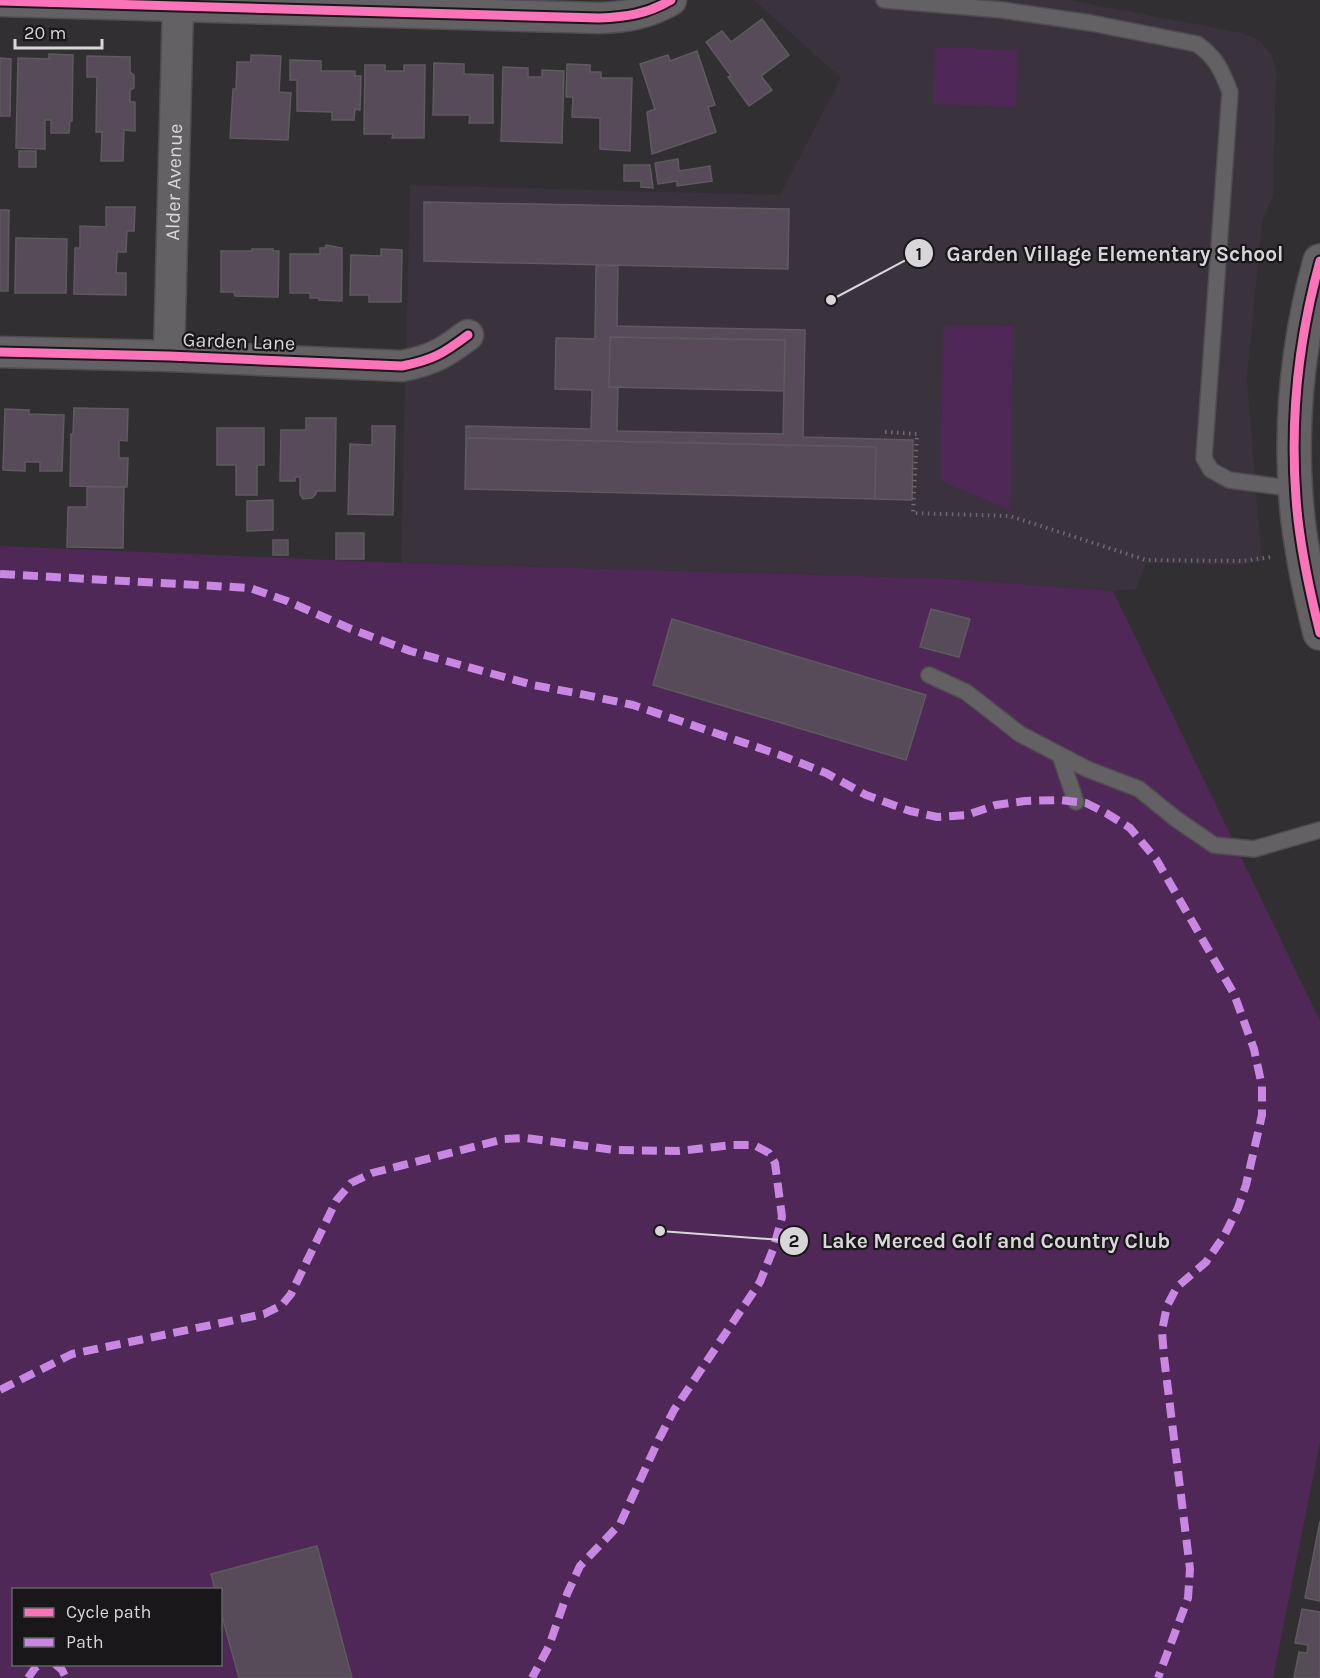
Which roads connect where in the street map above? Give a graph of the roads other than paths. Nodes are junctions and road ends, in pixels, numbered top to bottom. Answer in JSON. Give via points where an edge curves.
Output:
{"nodes":[{"id":1,"x":671,"y":0,"type":"edge"},
{"id":2,"x":884,"y":0,"type":"edge"},
{"id":3,"x":0,"y":1,"type":"edge"},
{"id":4,"x":178,"y":6,"type":"junction"},
{"id":5,"x":1320,"y":261,"type":"edge"},
{"id":6,"x":468,"y":334,"type":"dead end"},
{"id":7,"x":0,"y":352,"type":"edge"},
{"id":8,"x":169,"y":357,"type":"junction"},
{"id":9,"x":1296,"y":489,"type":"junction"},
{"id":10,"x":1320,"y":633,"type":"edge"},
{"id":11,"x":929,"y":675,"type":"dead end"},
{"id":12,"x":1060,"y":755,"type":"junction"},
{"id":13,"x":1076,"y":802,"type":"dead end"},
{"id":14,"x":1320,"y":830,"type":"edge"}],
"edges":[{"from":1,"to":4,"type":"street","via":[[628,16],[599,18]]},
{"from":2,"to":9,"type":"lane","via":[[1002,10],[1091,23],[1197,44],[1211,54],[1230,92],[1204,459],[1211,470],[1229,480]]},
{"from":3,"to":4,"type":"street"},
{"from":4,"to":8,"type":"street","name":"Alder Avenue"},
{"from":5,"to":9,"type":"street","via":[[1297,391]]},
{"from":6,"to":8,"type":"street","name":"Garden Lane","via":[[425,362],[402,366]]},
{"from":7,"to":8,"type":"street","name":"Garden Lane"},
{"from":9,"to":10,"type":"street","via":[[1303,553]]},
{"from":11,"to":12,"type":"lane","via":[[966,692],[1020,734]]},
{"from":12,"to":13,"type":"lane"},
{"from":12,"to":14,"type":"lane","via":[[1140,789],[1214,845],[1254,849]]}]}
